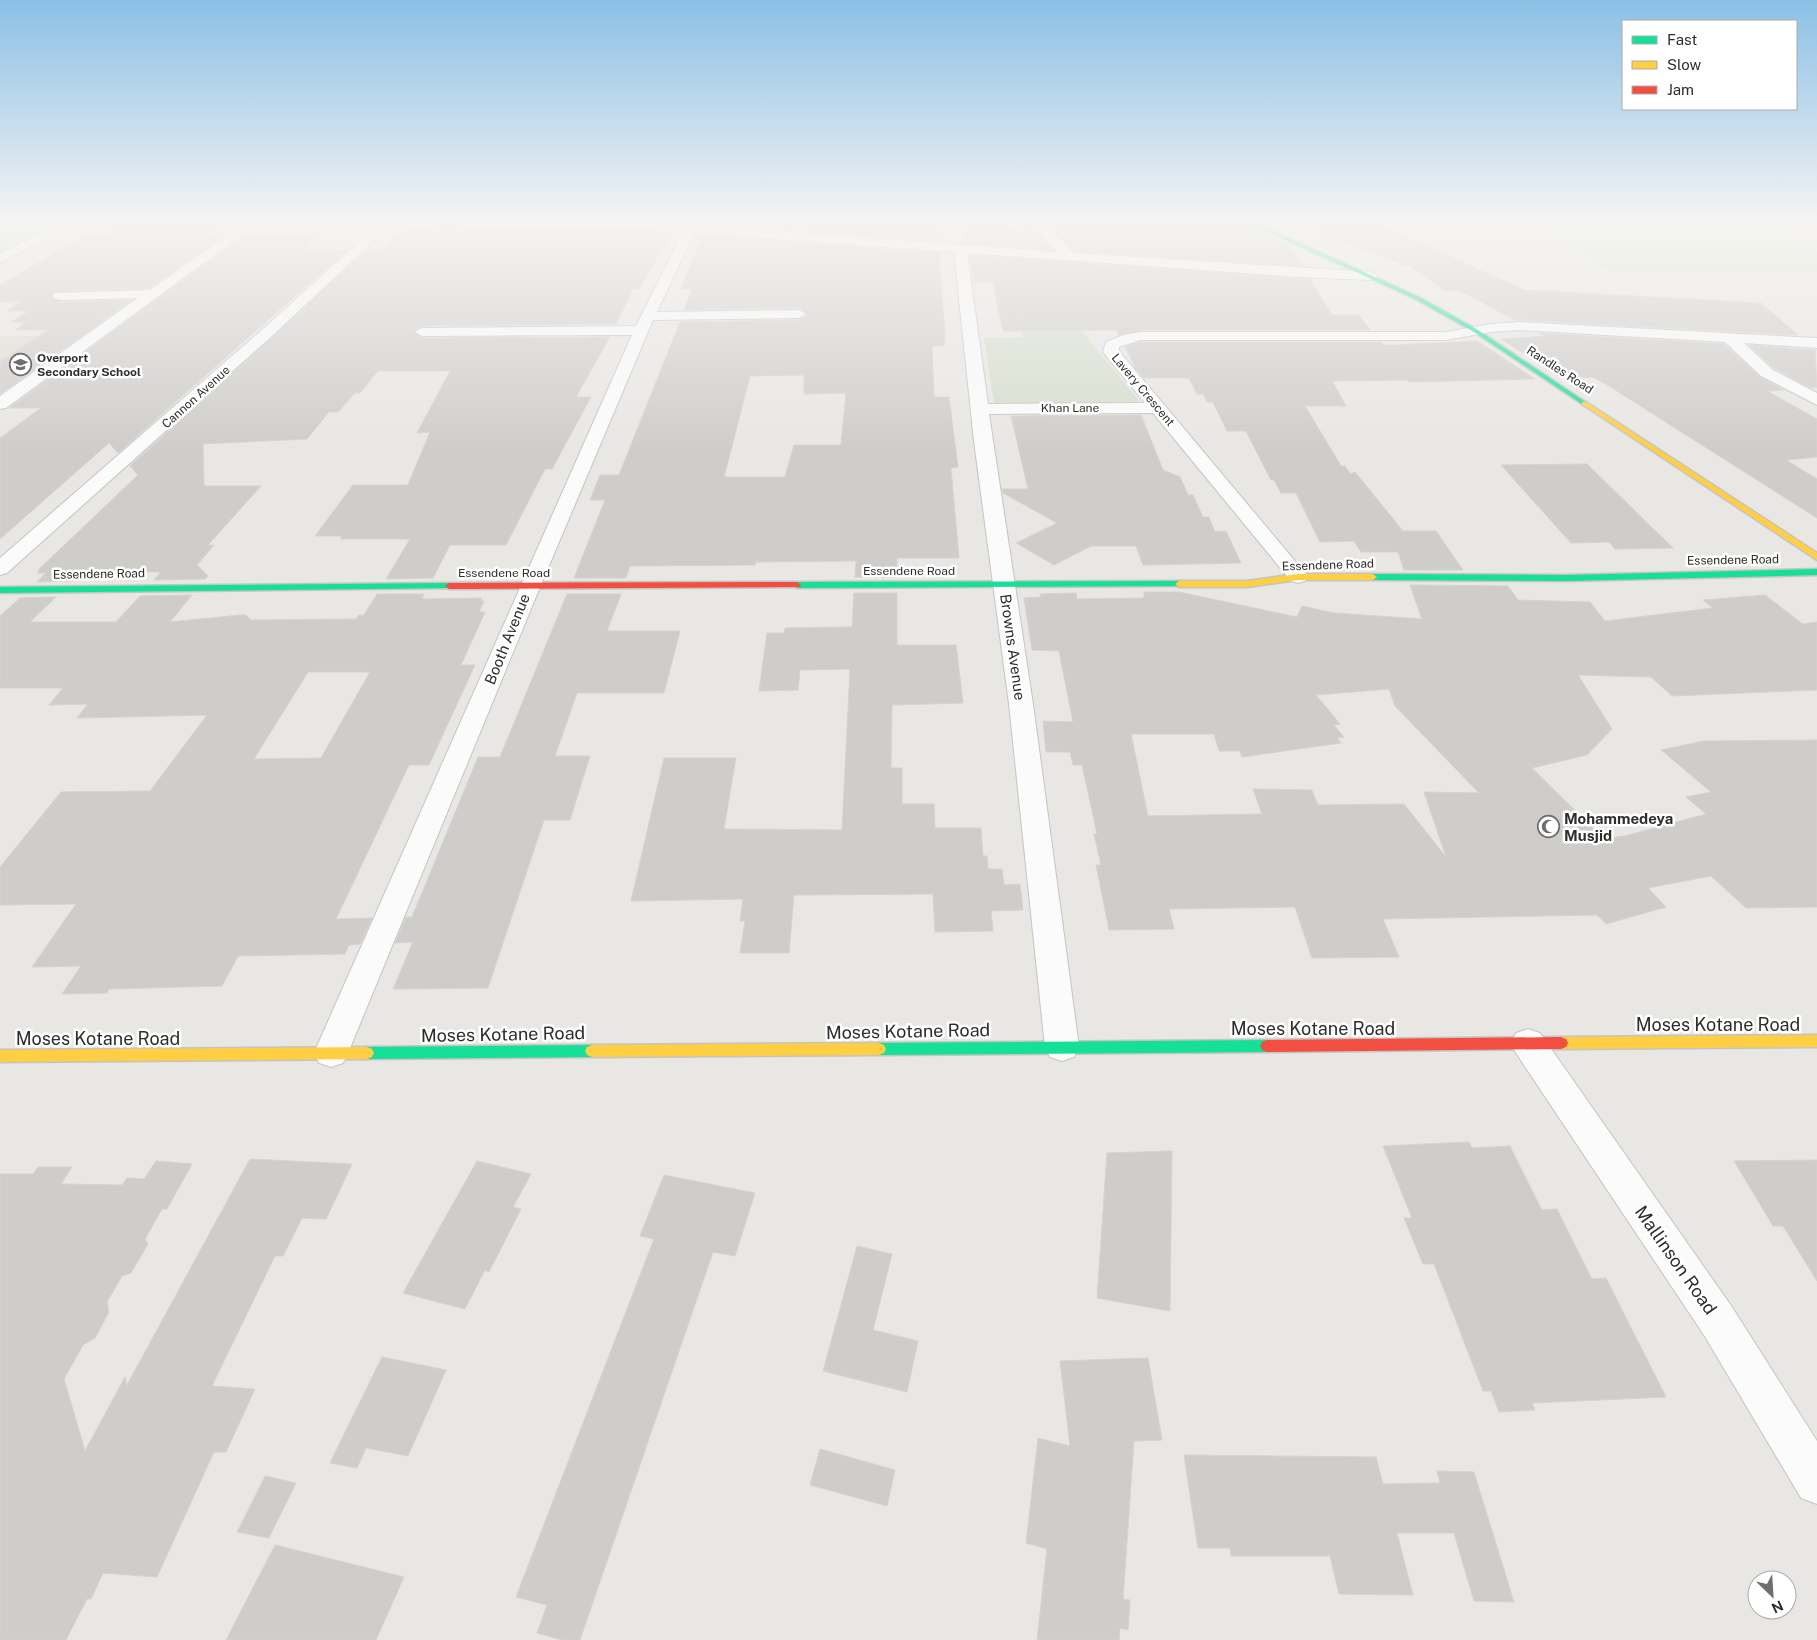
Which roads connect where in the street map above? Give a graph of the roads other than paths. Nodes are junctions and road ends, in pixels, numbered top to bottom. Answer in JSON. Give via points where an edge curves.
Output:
{"nodes":[{"id":1,"x":147,"y":298,"type":"edge"},
{"id":2,"x":306,"y":298,"type":"edge"},
{"id":3,"x":657,"y":298,"type":"edge"},
{"id":4,"x":963,"y":298,"type":"edge"},
{"id":5,"x":1416,"y":298,"type":"edge"},
{"id":6,"x":799,"y":314,"type":"dead end"},
{"id":7,"x":645,"y":323,"type":"junction"},
{"id":8,"x":1476,"y":331,"type":"junction"},
{"id":9,"x":422,"y":332,"type":"dead end"},
{"id":10,"x":1728,"y":337,"type":"junction"},
{"id":11,"x":1817,"y":343,"type":"edge"},
{"id":12,"x":1817,"y":400,"type":"edge"},
{"id":13,"x":0,"y":404,"type":"edge"},
{"id":14,"x":1158,"y":408,"type":"junction"},
{"id":15,"x":981,"y":409,"type":"junction"},
{"id":16,"x":1817,"y":557,"type":"edge"},
{"id":17,"x":0,"y":570,"type":"edge"},
{"id":18,"x":1817,"y":572,"type":"edge"},
{"id":19,"x":1298,"y":578,"type":"junction"},
{"id":20,"x":1004,"y":585,"type":"junction"},
{"id":21,"x":529,"y":587,"type":"junction"},
{"id":22,"x":0,"y":590,"type":"edge"},
{"id":23,"x":1817,"y":1041,"type":"edge"},
{"id":24,"x":1528,"y":1043,"type":"junction"},
{"id":25,"x":1062,"y":1047,"type":"junction"},
{"id":26,"x":331,"y":1053,"type":"junction"},
{"id":27,"x":0,"y":1056,"type":"edge"},
{"id":28,"x":1817,"y":1482,"type":"edge"}],
"edges":[{"from":1,"to":13,"type":"street"},
{"from":2,"to":17,"type":"street","name":"Cannon Avenue"},
{"from":3,"to":7,"type":"street","name":"Booth Avenue"},
{"from":4,"to":15,"type":"street","name":"Browns Avenue","via":[[965,335]]},
{"from":5,"to":8,"type":"street","name":"Randles Road"},
{"from":6,"to":7,"type":"street"},
{"from":7,"to":9,"type":"street"},
{"from":7,"to":21,"type":"street","name":"Booth Avenue"},
{"from":8,"to":10,"type":"street","via":[[1519,326]]},
{"from":8,"to":14,"type":"street","name":"Lavery Crescent","via":[[1446,336],[1141,336],[1111,345],[1111,352]]},
{"from":8,"to":16,"type":"street","name":"Randles Road"},
{"from":10,"to":11,"type":"street"},
{"from":10,"to":12,"type":"street","via":[[1767,373]]},
{"from":14,"to":15,"type":"street","name":"Khan Lane"},
{"from":14,"to":19,"type":"street","name":"Lavery Crescent"},
{"from":15,"to":20,"type":"street","name":"Browns Avenue"},
{"from":18,"to":19,"type":"street","name":"Essendene Road","via":[[1567,578]]},
{"from":19,"to":20,"type":"street","name":"Essendene Road","via":[[1247,584]]},
{"from":20,"to":21,"type":"street","name":"Essendene Road"},
{"from":20,"to":25,"type":"street","name":"Browns Avenue"},
{"from":21,"to":22,"type":"street","name":"Essendene Road"},
{"from":21,"to":26,"type":"street","name":"Booth Avenue"},
{"from":23,"to":24,"type":"street","name":"Moses Kotane Road"},
{"from":24,"to":25,"type":"street","name":"Moses Kotane Road"},
{"from":24,"to":28,"type":"street","name":"Mallinson Road","via":[[1718,1321]]},
{"from":25,"to":26,"type":"street","name":"Moses Kotane Road"},
{"from":26,"to":27,"type":"street","name":"Moses Kotane Road"}]}
